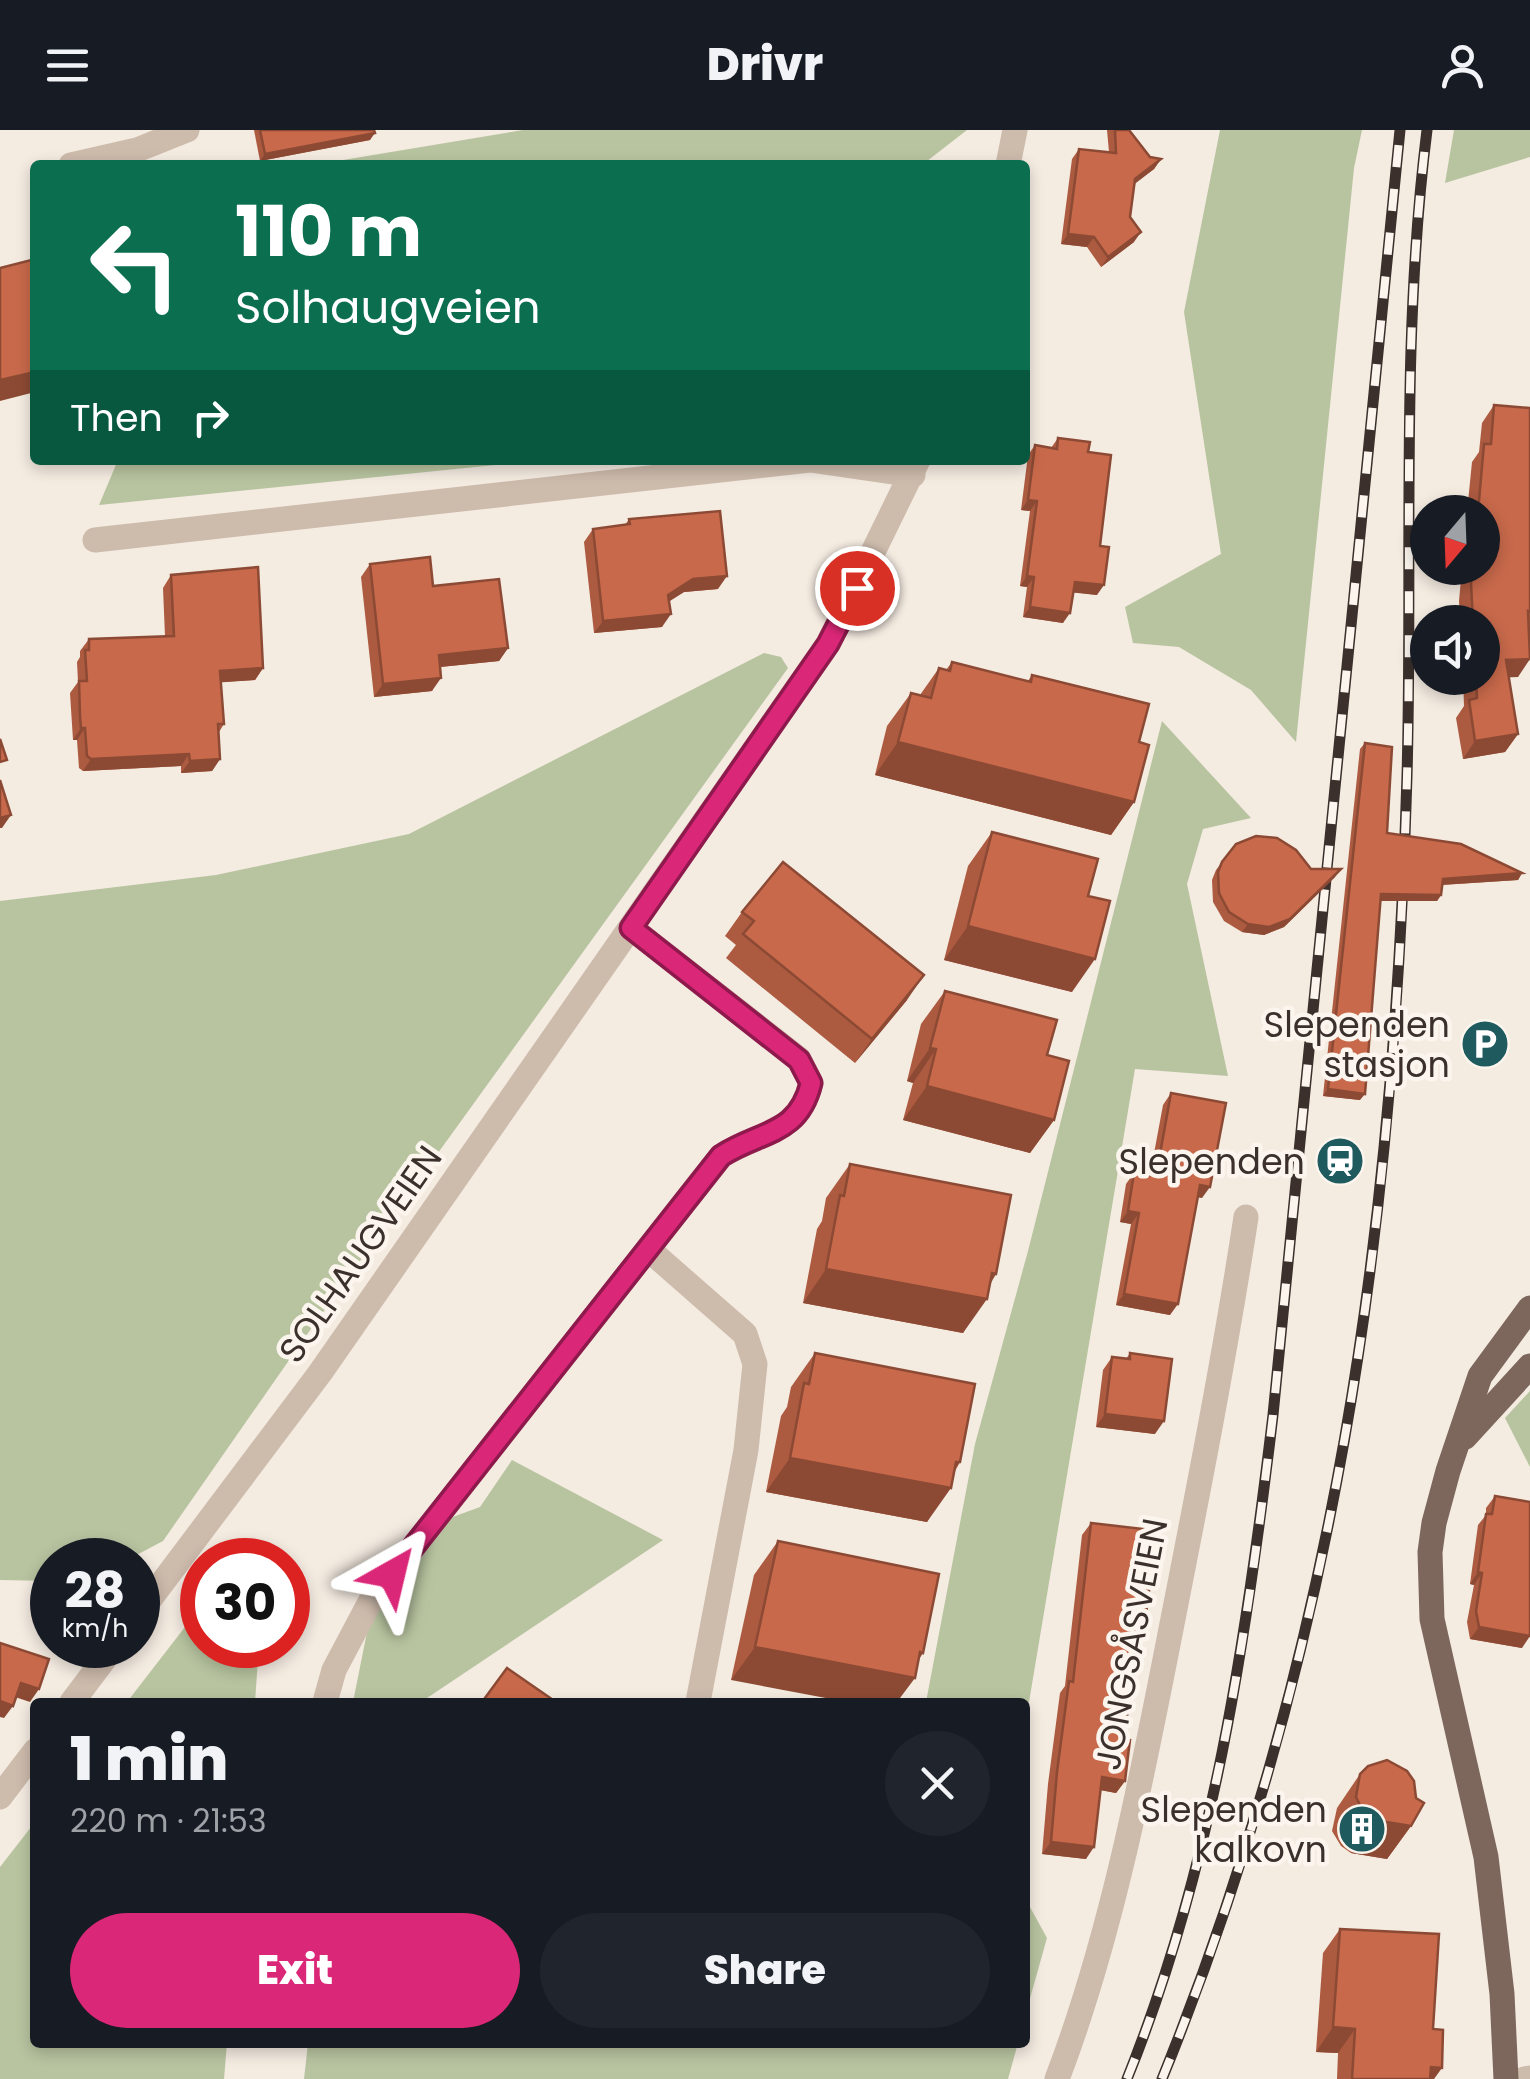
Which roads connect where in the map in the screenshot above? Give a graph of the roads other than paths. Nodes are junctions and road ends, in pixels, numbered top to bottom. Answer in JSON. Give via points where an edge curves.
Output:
{"nodes":[{"id":1,"x":187,"y":130,"type":"edge"},
{"id":2,"x":1015,"y":130,"type":"edge"},
{"id":3,"x":92,"y":160,"type":"edge"},
{"id":4,"x":1009,"y":160,"type":"edge"},
{"id":5,"x":765,"y":465,"type":"edge"},
{"id":6,"x":886,"y":465,"type":"edge"},
{"id":7,"x":916,"y":467,"type":"edge"},
{"id":8,"x":95,"y":540,"type":"dead end"},
{"id":9,"x":631,"y":928,"type":"junction"},
{"id":10,"x":1246,"y":1217,"type":"dead end"},
{"id":11,"x":648,"y":1249,"type":"junction"},
{"id":12,"x":1530,"y":1308,"type":"edge"},
{"id":13,"x":1530,"y":1366,"type":"edge"},
{"id":14,"x":1458,"y":1444,"type":"junction"},
{"id":15,"x":160,"y":1586,"type":"edge"},
{"id":16,"x":98,"y":1668,"type":"edge"},
{"id":17,"x":75,"y":1698,"type":"edge"},
{"id":18,"x":326,"y":1698,"type":"edge"},
{"id":19,"x":699,"y":1698,"type":"edge"},
{"id":20,"x":30,"y":1758,"type":"edge"},
{"id":21,"x":0,"y":1798,"type":"edge"},
{"id":22,"x":1057,"y":2079,"type":"edge"},
{"id":23,"x":1506,"y":2079,"type":"edge"}],
"edges":[{"from":1,"to":3,"type":"street"},
{"from":2,"to":4,"type":"street"},
{"from":5,"to":8,"type":"street","name":"SOLHAUGVEIEN"},
{"from":6,"to":7,"type":"street","name":"SOLHAUGVEIEN"},
{"from":7,"to":9,"type":"street","name":"SOLHAUGVEIEN","via":[[828,644]]},
{"from":9,"to":11,"type":"street","via":[[799,1060],[811,1083],[806,1105],[785,1128],[721,1156]]},
{"from":9,"to":15,"type":"street","name":"SOLHAUGVEIEN","via":[[320,1373]]},
{"from":10,"to":22,"type":"street","name":"JONGSÅSVEIEN","via":[[1128,1836]]},
{"from":11,"to":18,"type":"street","via":[[370,1602]]},
{"from":11,"to":19,"type":"street","via":[[745,1334],[756,1364]]},
{"from":12,"to":14,"type":"main road","via":[[1480,1376]]},
{"from":13,"to":14,"type":"main road"},
{"from":14,"to":23,"type":"main road","via":[[1434,1523],[1429,1585],[1486,1857]]},
{"from":16,"to":17,"type":"street"},
{"from":20,"to":21,"type":"street"}]}
